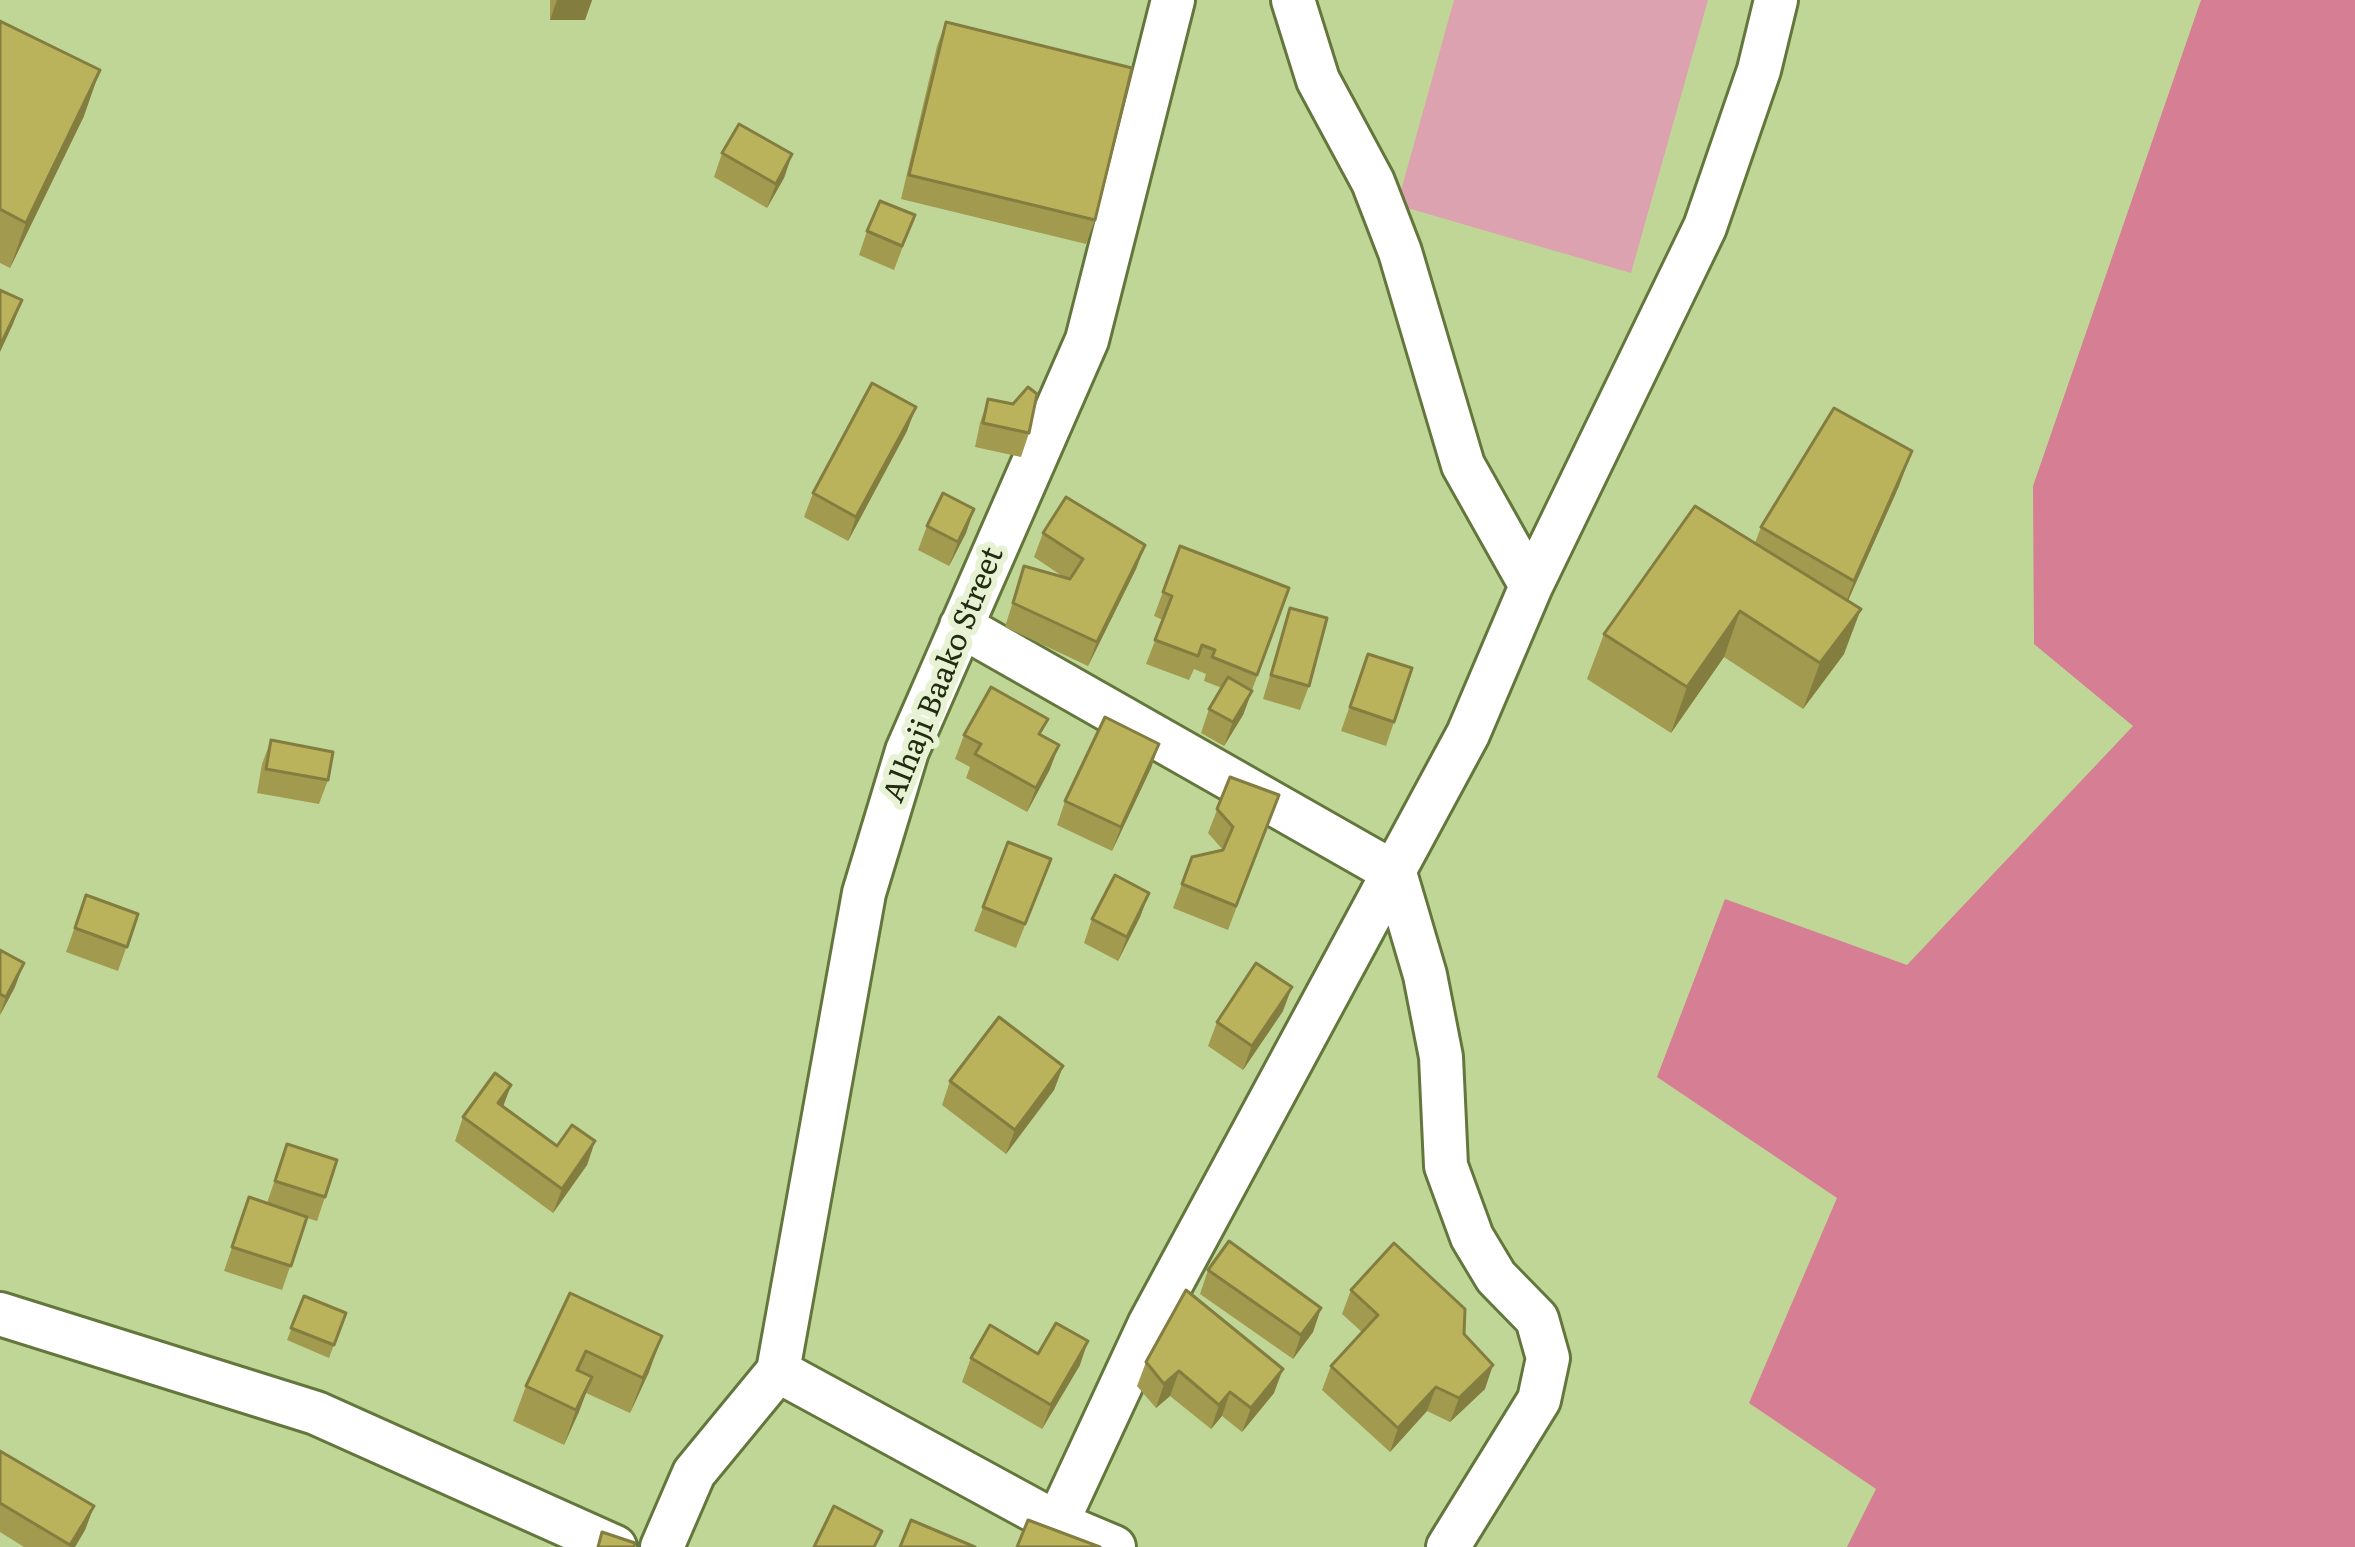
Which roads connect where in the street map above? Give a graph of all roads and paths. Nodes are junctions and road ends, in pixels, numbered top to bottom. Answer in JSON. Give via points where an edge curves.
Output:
{"nodes":[{"id":1,"x":1173,"y":0,"type":"edge"},
{"id":2,"x":1293,"y":0,"type":"edge"},
{"id":3,"x":1776,"y":0,"type":"edge"},
{"id":4,"x":1532,"y":586,"type":"junction"},
{"id":5,"x":962,"y":626,"type":"junction"},
{"id":6,"x":1395,"y":873,"type":"junction"},
{"id":7,"x":0,"y":1314,"type":"edge"},
{"id":8,"x":778,"y":1371,"type":"junction"},
{"id":9,"x":1057,"y":1523,"type":"junction"},
{"id":10,"x":615,"y":1547,"type":"edge"},
{"id":11,"x":662,"y":1547,"type":"edge"},
{"id":12,"x":1114,"y":1547,"type":"edge"},
{"id":13,"x":1448,"y":1547,"type":"edge"}],
"edges":[{"from":1,"to":5,"type":"street","name":"Alhaji Baako Street","via":[[1087,340]]},
{"from":2,"to":4,"type":"street","via":[[1318,80],[1400,252],[1463,465]]},
{"from":3,"to":4,"type":"street","via":[[1705,227]]},
{"from":4,"to":6,"type":"street"},
{"from":5,"to":6,"type":"street"},
{"from":5,"to":8,"type":"street","name":"Alhaji Baako Street","via":[[907,751],[864,893]]},
{"from":6,"to":9,"type":"street","via":[[1149,1325]]},
{"from":6,"to":13,"type":"street","via":[[1442,1057],[1446,1166],[1472,1237],[1538,1319],[1548,1358],[1539,1400]]},
{"from":7,"to":10,"type":"street","via":[[316,1413]]},
{"from":8,"to":9,"type":"street"},
{"from":8,"to":11,"type":"street","name":"Alhaji Baako Street","via":[[694,1473]]},
{"from":9,"to":12,"type":"street"}]}
